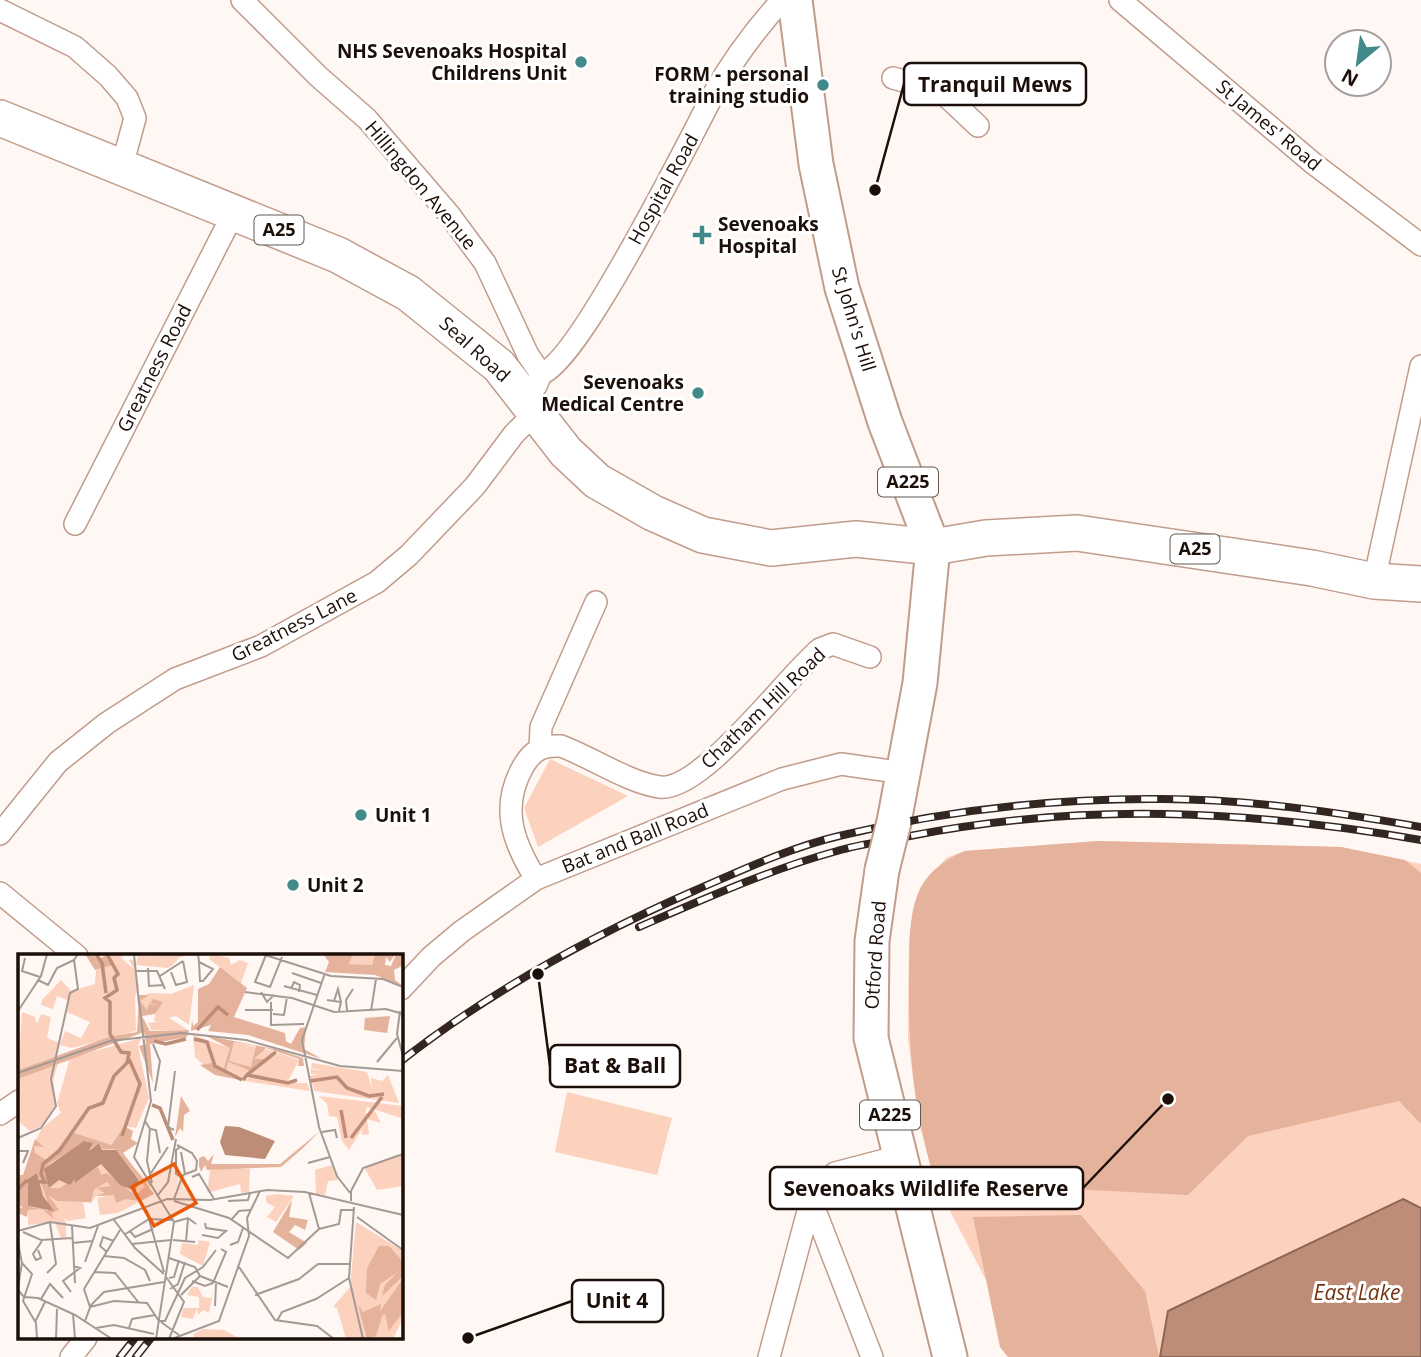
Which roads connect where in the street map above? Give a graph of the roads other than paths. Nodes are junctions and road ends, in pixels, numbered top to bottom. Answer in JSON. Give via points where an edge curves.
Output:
{"nodes":[{"id":1,"x":242,"y":0,"type":"edge"},
{"id":2,"x":782,"y":0,"type":"edge"},
{"id":3,"x":796,"y":0,"type":"edge"},
{"id":4,"x":1120,"y":0,"type":"edge"},
{"id":5,"x":0,"y":10,"type":"edge"},
{"id":6,"x":893,"y":78,"type":"dead end"},
{"id":7,"x":0,"y":118,"type":"edge"},
{"id":8,"x":978,"y":125,"type":"dead end"},
{"id":9,"x":122,"y":166,"type":"junction"},
{"id":10,"x":234,"y":212,"type":"junction"},
{"id":11,"x":1421,"y":245,"type":"edge"},
{"id":12,"x":1421,"y":366,"type":"edge"},
{"id":13,"x":533,"y":395,"type":"junction"},
{"id":14,"x":75,"y":524,"type":"dead end"},
{"id":15,"x":933,"y":547,"type":"junction"},
{"id":16,"x":1374,"y":580,"type":"junction"},
{"id":17,"x":1421,"y":584,"type":"edge"},
{"id":18,"x":596,"y":603,"type":"dead end"},
{"id":19,"x":870,"y":657,"type":"dead end"},
{"id":20,"x":540,"y":748,"type":"junction"},
{"id":21,"x":904,"y":774,"type":"junction"},
{"id":22,"x":0,"y":834,"type":"edge"},
{"id":23,"x":536,"y":879,"type":"junction"},
{"id":24,"x":0,"y":893,"type":"edge"},
{"id":25,"x":75,"y":954,"type":"edge"},
{"id":26,"x":402,"y":988,"type":"edge"},
{"id":27,"x":18,"y":1102,"type":"edge"},
{"id":28,"x":0,"y":1114,"type":"edge"},
{"id":29,"x":900,"y":1156,"type":"junction"},
{"id":30,"x":811,"y":1200,"type":"junction"},
{"id":31,"x":84,"y":1340,"type":"edge"},
{"id":32,"x":71,"y":1357,"type":"edge"},
{"id":33,"x":769,"y":1357,"type":"edge"},
{"id":34,"x":872,"y":1357,"type":"edge"},
{"id":35,"x":950,"y":1357,"type":"edge"}],
"edges":[{"from":1,"to":13,"type":"street","name":"Hillingdon Avenue","via":[[367,118],[485,263],[528,355]]},
{"from":2,"to":13,"type":"street","name":"Hospital Road","via":[[713,95],[575,340]]},
{"from":3,"to":15,"type":"main road","name":"St John's Hill","number":"A225","via":[[816,164],[842,288]]},
{"from":4,"to":11,"type":"street","name":"St James' Road","via":[[1314,163]]},
{"from":5,"to":9,"type":"street","via":[[75,47],[127,98],[135,118]]},
{"from":6,"to":8,"type":"street","via":[[941,91]]},
{"from":7,"to":9,"type":"highway","name":"Seal Road","number":"A25"},
{"from":9,"to":10,"type":"highway","name":"Seal Road","number":"A25"},
{"from":10,"to":13,"type":"highway","name":"Seal Road","number":"A25","via":[[338,255],[408,293]]},
{"from":10,"to":14,"type":"street","name":"Greatness Road"},
{"from":12,"to":16,"type":"street"},
{"from":13,"to":15,"type":"highway","name":"Seal Road","number":"A25","via":[[566,452],[597,481],[653,513],[703,534],[771,548],[856,539]]},
{"from":13,"to":22,"type":"street","name":"Greatness Lane","via":[[519,428],[474,486],[377,582],[261,646],[175,679],[107,723],[58,762]]},
{"from":15,"to":16,"type":"highway","number":"A25","via":[[986,538],[1077,533]]},
{"from":15,"to":21,"type":"main road","name":"Otford Road","number":"A225","via":[[925,647]]},
{"from":16,"to":17,"type":"highway","number":"A25"},
{"from":18,"to":20,"type":"street","via":[[541,727]]},
{"from":19,"to":20,"type":"street","name":"Chatham Hill Road","via":[[831,644],[818,650],[730,741],[691,777],[673,786],[655,786],[561,746]]},
{"from":20,"to":23,"type":"street","via":[[520,773],[509,805],[515,839]]},
{"from":21,"to":23,"type":"street","name":"Bat and Ball Road","via":[[841,764],[782,779]]},
{"from":21,"to":29,"type":"main road","name":"Otford Road","number":"A225","bridge":true,"via":[[882,870],[872,941],[871,1038]]},
{"from":23,"to":26,"type":"street","name":"Bat and Ball Road","via":[[430,957]]},
{"from":24,"to":25,"type":"street"},
{"from":27,"to":28,"type":"street"},
{"from":29,"to":30,"type":"street","via":[[835,1172]]},
{"from":29,"to":35,"type":"main road","name":"Otford Road","number":"A225"},
{"from":30,"to":33,"type":"street"},
{"from":30,"to":34,"type":"street"},
{"from":31,"to":32,"type":"street"}]}
